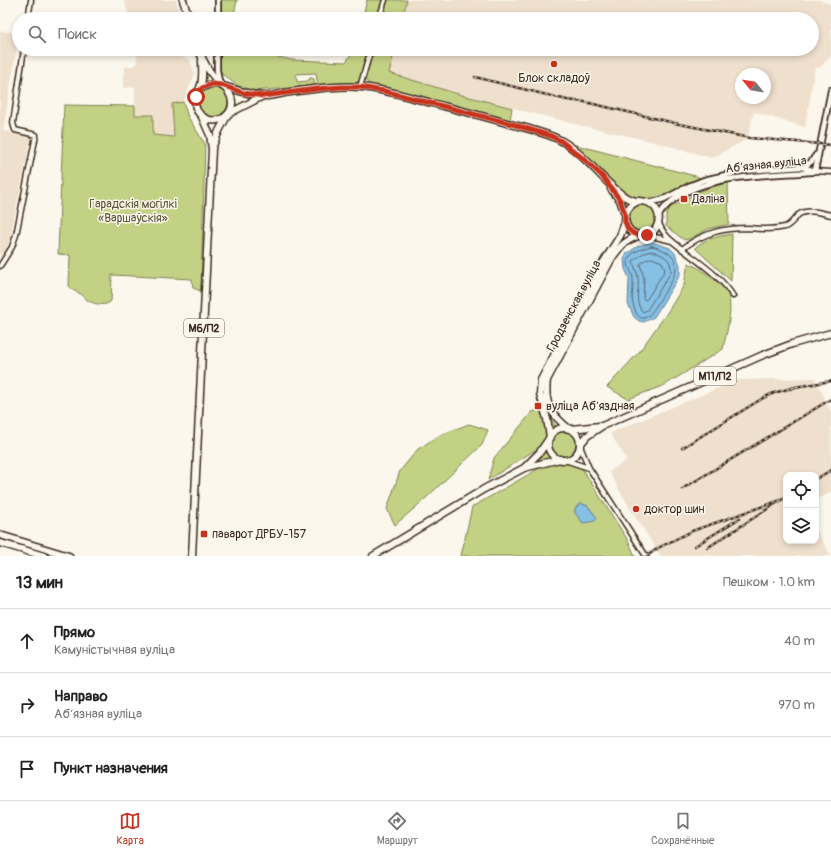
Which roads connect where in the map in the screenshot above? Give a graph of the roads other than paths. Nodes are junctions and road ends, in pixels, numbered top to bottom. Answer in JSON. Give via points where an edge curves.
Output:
{"nodes":[{"id":1,"x":31,"y":0,"type":"edge"},
{"id":2,"x":183,"y":0,"type":"edge"},
{"id":3,"x":218,"y":0,"type":"edge"},
{"id":4,"x":384,"y":0,"type":"edge"},
{"id":5,"x":29,"y":12,"type":"edge"},
{"id":6,"x":187,"y":12,"type":"edge"},
{"id":7,"x":218,"y":12,"type":"edge"},
{"id":8,"x":381,"y":12,"type":"edge"},
{"id":9,"x":23,"y":56,"type":"edge"},
{"id":10,"x":201,"y":56,"type":"edge"},
{"id":11,"x":217,"y":56,"type":"joint"},
{"id":12,"x":369,"y":56,"type":"edge"},
{"id":13,"x":202,"y":60,"type":"junction"},
{"id":14,"x":208,"y":70,"type":"junction"},
{"id":15,"x":222,"y":86,"type":"junction"},
{"id":16,"x":360,"y":87,"type":"junction"},
{"id":17,"x":831,"y":90,"type":"edge"},
{"id":18,"x":198,"y":92,"type":"junction"},
{"id":19,"x":263,"y":96,"type":"junction"},
{"id":20,"x":228,"y":114,"type":"junction"},
{"id":21,"x":202,"y":117,"type":"junction"},
{"id":22,"x":212,"y":149,"type":"junction"},
{"id":23,"x":818,"y":152,"type":"junction"},
{"id":24,"x":804,"y":168,"type":"junction"},
{"id":25,"x":815,"y":171,"type":"junction"},
{"id":26,"x":831,"y":172,"type":"edge"},
{"id":27,"x":602,"y":176,"type":"junction"},
{"id":28,"x":639,"y":202,"type":"junction"},
{"id":29,"x":649,"y":203,"type":"junction"},
{"id":30,"x":625,"y":214,"type":"junction"},
{"id":31,"x":659,"y":215,"type":"junction"},
{"id":32,"x":831,"y":215,"type":"edge"},
{"id":33,"x":625,"y":222,"type":"junction"},
{"id":34,"x":659,"y":223,"type":"junction"},
{"id":35,"x":647,"y":235,"type":"junction"},
{"id":36,"x":640,"y":236,"type":"junction"},
{"id":37,"x":673,"y":242,"type":"junction"},
{"id":38,"x":682,"y":249,"type":"junction"},
{"id":39,"x":0,"y":266,"type":"edge"},
{"id":40,"x":733,"y":296,"type":"dead end"},
{"id":41,"x":831,"y":332,"type":"edge"},
{"id":42,"x":544,"y":402,"type":"junction"},
{"id":43,"x":602,"y":426,"type":"junction"},
{"id":44,"x":570,"y":429,"type":"junction"},
{"id":45,"x":549,"y":438,"type":"junction"},
{"id":46,"x":580,"y":445,"type":"junction"},
{"id":47,"x":561,"y":459,"type":"junction"},
{"id":48,"x":524,"y":468,"type":"junction"},
{"id":49,"x":589,"y":468,"type":"junction"},
{"id":50,"x":0,"y":535,"type":"edge"},
{"id":51,"x":0,"y":543,"type":"edge"},
{"id":52,"x":194,"y":555,"type":"edge"},
{"id":53,"x":44,"y":556,"type":"edge"},
{"id":54,"x":69,"y":556,"type":"edge"},
{"id":55,"x":373,"y":556,"type":"edge"},
{"id":56,"x":646,"y":556,"type":"edge"}],
"edges":[{"from":1,"to":5,"type":"street"},
{"from":2,"to":6,"type":"main road"},
{"from":3,"to":7,"type":"street"},
{"from":4,"to":8,"type":"street"},
{"from":9,"to":39,"type":"street","via":[[14,130],[36,135],[16,235]]},
{"from":10,"to":13,"type":"main road","number":"М6/П2"},
{"from":11,"to":14,"type":"street","via":[[214,68]]},
{"from":11,"to":15,"type":"street","via":[[218,78]]},
{"from":12,"to":16,"type":"street"},
{"from":13,"to":14,"type":"main road","number":"М6/П2"},
{"from":13,"to":18,"type":"main road","number":"М6/П2","via":[[202,77]]},
{"from":14,"to":15,"type":"main road","number":"М6/П2"},
{"from":15,"to":18,"type":"main road","via":[[207,85]]},
{"from":15,"to":19,"type":"main road","name":"Абʼязная вуліца"},
{"from":15,"to":20,"type":"main road","number":"М6/П2","via":[[229,92],[232,100]]},
{"from":16,"to":19,"type":"main road","name":"Абʼязная вуліца"},
{"from":16,"to":27,"type":"main road","name":"Абʼязная вуліца","via":[[384,91],[551,136],[561,141]]},
{"from":17,"to":23,"type":"street"},
{"from":18,"to":21,"type":"main road","number":"М6/П2","via":[[195,102]]},
{"from":19,"to":20,"type":"main road","name":"Абʼязная вуліца"},
{"from":20,"to":21,"type":"main road","via":[[219,120],[207,120]]},
{"from":20,"to":22,"type":"main road","number":"М6/П2"},
{"from":21,"to":22,"type":"main road","number":"М6/П2","via":[[210,135]]},
{"from":22,"to":52,"type":"main road","number":"М6/П2"},
{"from":23,"to":24,"type":"street"},
{"from":23,"to":25,"type":"street"},
{"from":24,"to":25,"type":"street","name":"Абʼязная вуліца"},
{"from":24,"to":29,"type":"street","name":"Абʼязная вуліца","via":[[743,171],[724,175],[691,185],[664,199]]},
{"from":25,"to":26,"type":"street","name":"Абʼязная вуліца"},
{"from":25,"to":31,"type":"street","name":"Абʼязная вуліца","via":[[724,180],[685,193],[670,202]]},
{"from":27,"to":28,"type":"main road","name":"Абʼязная вуліца","via":[[621,194]]},
{"from":27,"to":30,"type":"main road","name":"Абʼязная вуліца","via":[[620,200]]},
{"from":28,"to":29,"type":"main road","name":"Абʼязная вуліца"},
{"from":28,"to":30,"type":"main road","via":[[630,206]]},
{"from":29,"to":31,"type":"main road"},
{"from":30,"to":33,"type":"main road","name":"Абʼязная вуліца"},
{"from":31,"to":34,"type":"main road"},
{"from":32,"to":38,"type":"street","via":[[808,212],[800,214],[785,227],[716,231]]},
{"from":33,"to":36,"type":"main road","via":[[628,229]]},
{"from":33,"to":42,"type":"main road","name":"Гродзенская вуліца","via":[[620,236],[603,262],[541,380],[540,394]]},
{"from":34,"to":35,"type":"main road"},
{"from":34,"to":37,"type":"street","via":[[661,230]]},
{"from":35,"to":36,"type":"main road"},
{"from":35,"to":37,"type":"street"},
{"from":36,"to":42,"type":"main road","name":"Гродзенская вуліца","via":[[621,246],[609,263],[547,380]]},
{"from":37,"to":38,"type":"street"},
{"from":38,"to":40,"type":"street","via":[[725,284]]},
{"from":41,"to":43,"type":"main road","number":"М11/П2","via":[[763,355]]},
{"from":42,"to":44,"type":"main road"},
{"from":42,"to":45,"type":"main road"},
{"from":43,"to":44,"type":"main road","number":"М11/П2"},
{"from":43,"to":46,"type":"main road","number":"М11/П2","via":[[587,436]]},
{"from":44,"to":45,"type":"main road","number":"М11/П2","via":[[558,429]]},
{"from":44,"to":46,"type":"main road","via":[[578,436]]},
{"from":45,"to":47,"type":"main road","via":[[550,452]]},
{"from":45,"to":48,"type":"main road","number":"М11/П2","via":[[540,452]]},
{"from":46,"to":47,"type":"main road","number":"М11/П2","via":[[574,456]]},
{"from":46,"to":49,"type":"street"},
{"from":47,"to":48,"type":"main road","number":"М11/П2"},
{"from":47,"to":49,"type":"street"},
{"from":48,"to":55,"type":"main road","number":"М11/П2"},
{"from":49,"to":56,"type":"street"},
{"from":50,"to":54,"type":"main road"},
{"from":51,"to":53,"type":"main road"}]}
